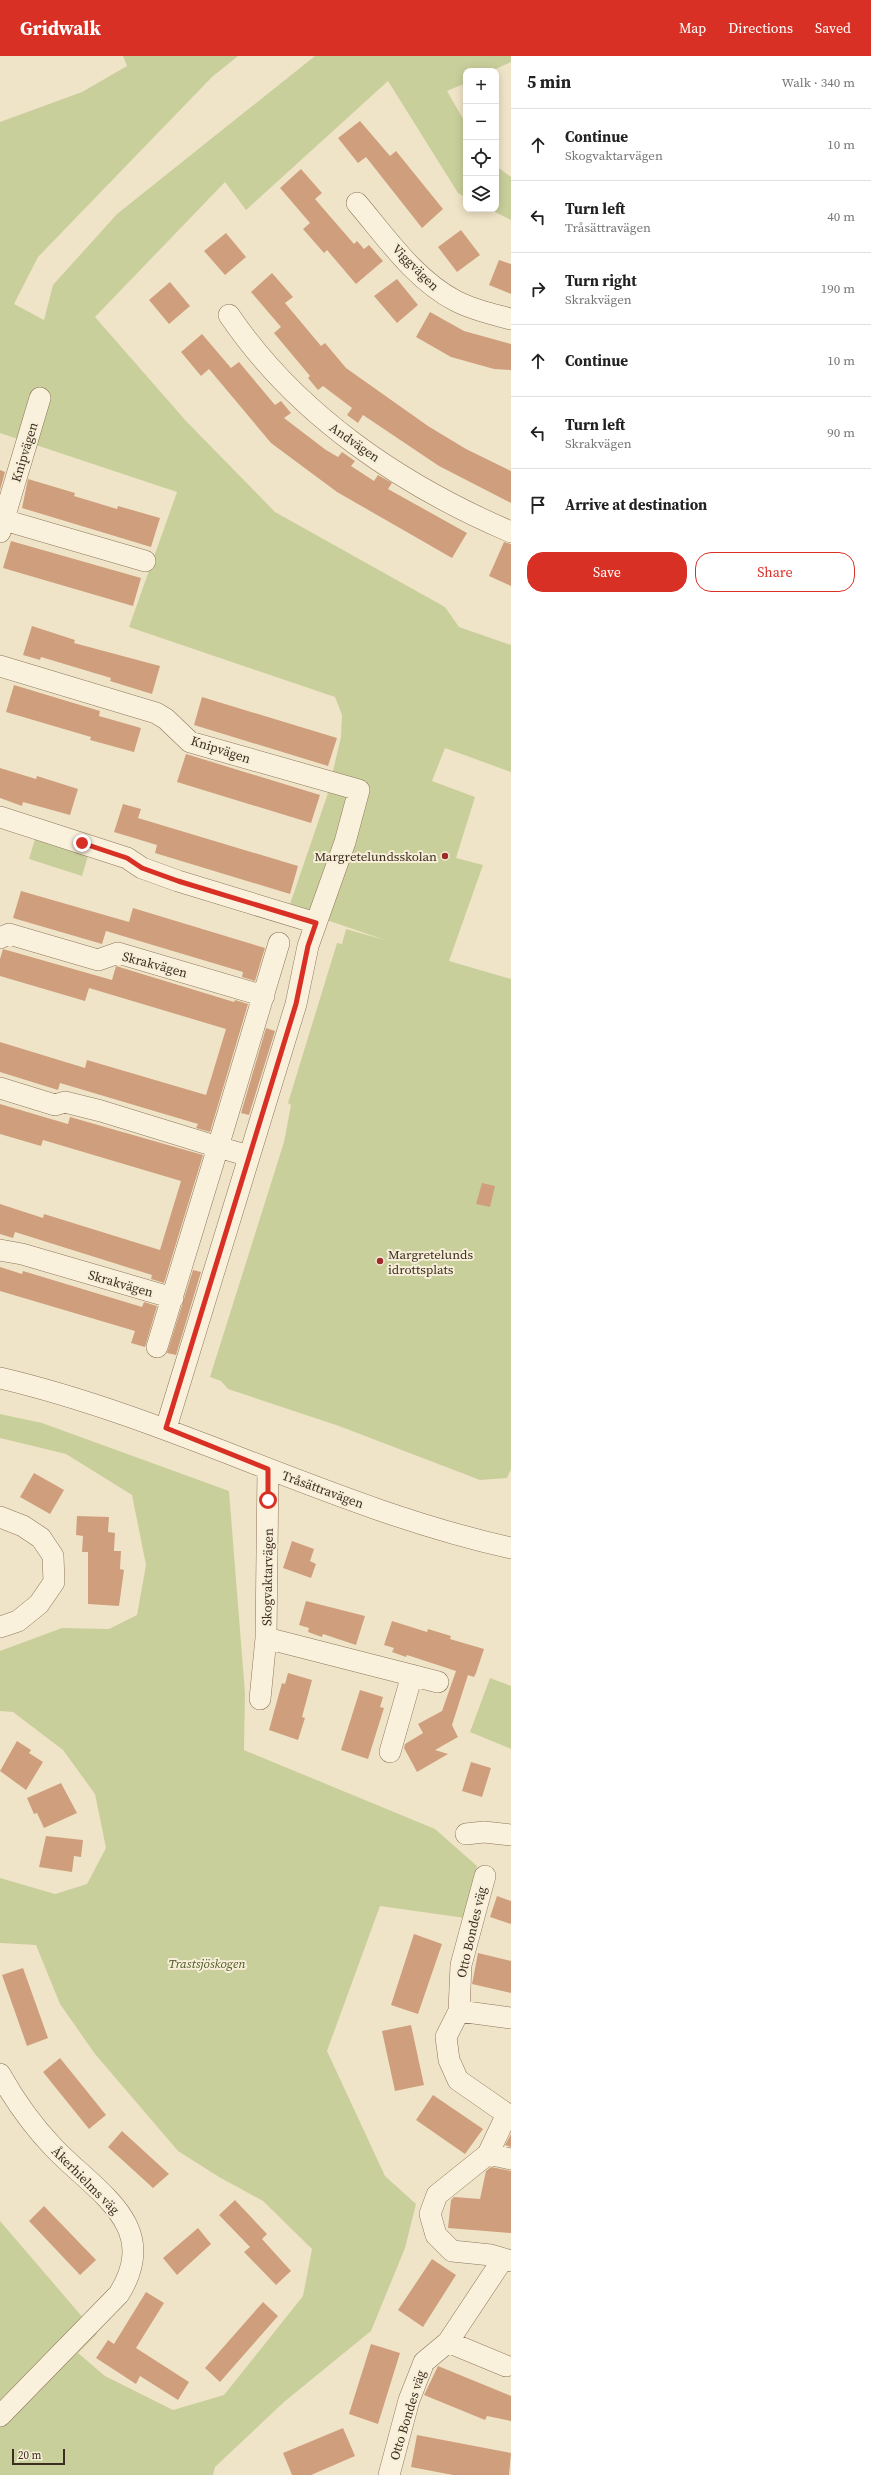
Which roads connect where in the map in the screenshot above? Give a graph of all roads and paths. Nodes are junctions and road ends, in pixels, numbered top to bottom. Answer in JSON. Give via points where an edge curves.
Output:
{"nodes":[{"id":1,"x":357,"y":203,"type":"dead end"},
{"id":2,"x":229,"y":315,"type":"dead end"},
{"id":3,"x":511,"y":319,"type":"edge"},
{"id":4,"x":40,"y":398,"type":"dead end"},
{"id":5,"x":3,"y":516,"type":"edge"},
{"id":6,"x":511,"y":532,"type":"edge"},
{"id":7,"x":145,"y":561,"type":"dead end"},
{"id":8,"x":0,"y":666,"type":"edge"},
{"id":9,"x":0,"y":817,"type":"edge"},
{"id":10,"x":316,"y":923,"type":"junction"},
{"id":11,"x":0,"y":938,"type":"edge"},
{"id":12,"x":279,"y":943,"type":"dead end"},
{"id":13,"x":264,"y":996,"type":"junction"},
{"id":14,"x":0,"y":1088,"type":"edge"},
{"id":15,"x":218,"y":1147,"type":"junction"},
{"id":16,"x":249,"y":1156,"type":"junction"},
{"id":17,"x":0,"y":1250,"type":"edge"},
{"id":18,"x":173,"y":1298,"type":"junction"},
{"id":19,"x":157,"y":1347,"type":"dead end"},
{"id":20,"x":0,"y":1378,"type":"edge"},
{"id":21,"x":166,"y":1428,"type":"junction"},
{"id":22,"x":268,"y":1469,"type":"junction"},
{"id":23,"x":0,"y":1517,"type":"edge"},
{"id":24,"x":511,"y":1548,"type":"edge"},
{"id":25,"x":0,"y":1627,"type":"edge"},
{"id":26,"x":266,"y":1638,"type":"junction"},
{"id":27,"x":412,"y":1675,"type":"junction"},
{"id":28,"x":438,"y":1682,"type":"dead end"},
{"id":29,"x":260,"y":1699,"type":"dead end"},
{"id":30,"x":390,"y":1752,"type":"dead end"},
{"id":31,"x":466,"y":1834,"type":"dead end"},
{"id":32,"x":511,"y":1835,"type":"edge"},
{"id":33,"x":485,"y":1876,"type":"dead end"},
{"id":34,"x":459,"y":2011,"type":"junction"},
{"id":35,"x":511,"y":2018,"type":"edge"},
{"id":36,"x":0,"y":2074,"type":"edge"},
{"id":37,"x":509,"y":2115,"type":"edge"},
{"id":38,"x":488,"y":2154,"type":"junction"},
{"id":39,"x":511,"y":2159,"type":"edge"},
{"id":40,"x":507,"y":2260,"type":"edge"},
{"id":41,"x":448,"y":2342,"type":"junction"},
{"id":42,"x":509,"y":2363,"type":"edge"},
{"id":43,"x":0,"y":2416,"type":"edge"},
{"id":44,"x":389,"y":2475,"type":"edge"}],
"edges":[{"from":1,"to":3,"type":"street","name":"Viggvägen","via":[[405,258],[437,289],[456,301],[478,310]]},
{"from":2,"to":6,"type":"street","name":"Andvägen","via":[[249,345],[319,417],[377,459],[424,488]]},
{"from":4,"to":5,"type":"street","name":"Knipvägen"},
{"from":5,"to":7,"type":"street","name":"Knipvägen"},
{"from":8,"to":10,"type":"street","name":"Knipvägen","via":[[156,713],[190,742],[359,790],[345,842]]},
{"from":9,"to":10,"type":"street","via":[[127,858],[142,868],[178,881]]},
{"from":10,"to":16,"type":"street","via":[[308,946],[296,1004]]},
{"from":11,"to":13,"type":"street","name":"Skrakvägen","via":[[9,934],[98,960],[118,953]]},
{"from":12,"to":13,"type":"street"},
{"from":13,"to":15,"type":"street"},
{"from":14,"to":15,"type":"street","via":[[54,1105],[65,1102],[101,1111]]},
{"from":15,"to":16,"type":"street"},
{"from":15,"to":18,"type":"street"},
{"from":16,"to":21,"type":"street"},
{"from":17,"to":18,"type":"street","name":"Skrakvägen","via":[[22,1254]]},
{"from":18,"to":19,"type":"street"},
{"from":20,"to":21,"type":"street","name":"Tråsättravägen","via":[[97,1405]]},
{"from":21,"to":22,"type":"street","name":"Tråsättravägen"},
{"from":22,"to":24,"type":"street","name":"Tråsättravägen","via":[[387,1512]]},
{"from":22,"to":26,"type":"street","name":"Skogvaktarvägen"},
{"from":23,"to":25,"type":"street","via":[[23,1526],[42,1538],[52,1556],[54,1582],[39,1604],[18,1621]]},
{"from":26,"to":27,"type":"street","name":"Skogvaktarvägen"},
{"from":26,"to":29,"type":"street","name":"Skogvaktarvägen"},
{"from":27,"to":28,"type":"street","name":"Skogvaktarvägen"},
{"from":27,"to":30,"type":"street"},
{"from":31,"to":32,"type":"street","via":[[484,1832]]},
{"from":33,"to":34,"type":"street","name":"Otto Bondes väg","via":[[461,1965]]},
{"from":34,"to":35,"type":"street"},
{"from":34,"to":37,"type":"street","name":"Otto Bondes väg","via":[[446,2037],[449,2060],[458,2080]]},
{"from":36,"to":43,"type":"street","name":"Åkerhielms väg","via":[[30,2120],[52,2146],[120,2212],[132,2236],[134,2256],[129,2277],[119,2294]]},
{"from":37,"to":38,"type":"street","name":"Otto Bondes väg"},
{"from":38,"to":39,"type":"street"},
{"from":38,"to":40,"type":"street","name":"Otto Bondes väg","via":[[437,2195],[430,2214],[436,2236],[452,2251]]},
{"from":40,"to":41,"type":"street","name":"Otto Bondes väg"},
{"from":41,"to":42,"type":"street"},
{"from":41,"to":44,"type":"street","name":"Otto Bondes väg","via":[[424,2362],[410,2400]]}]}
